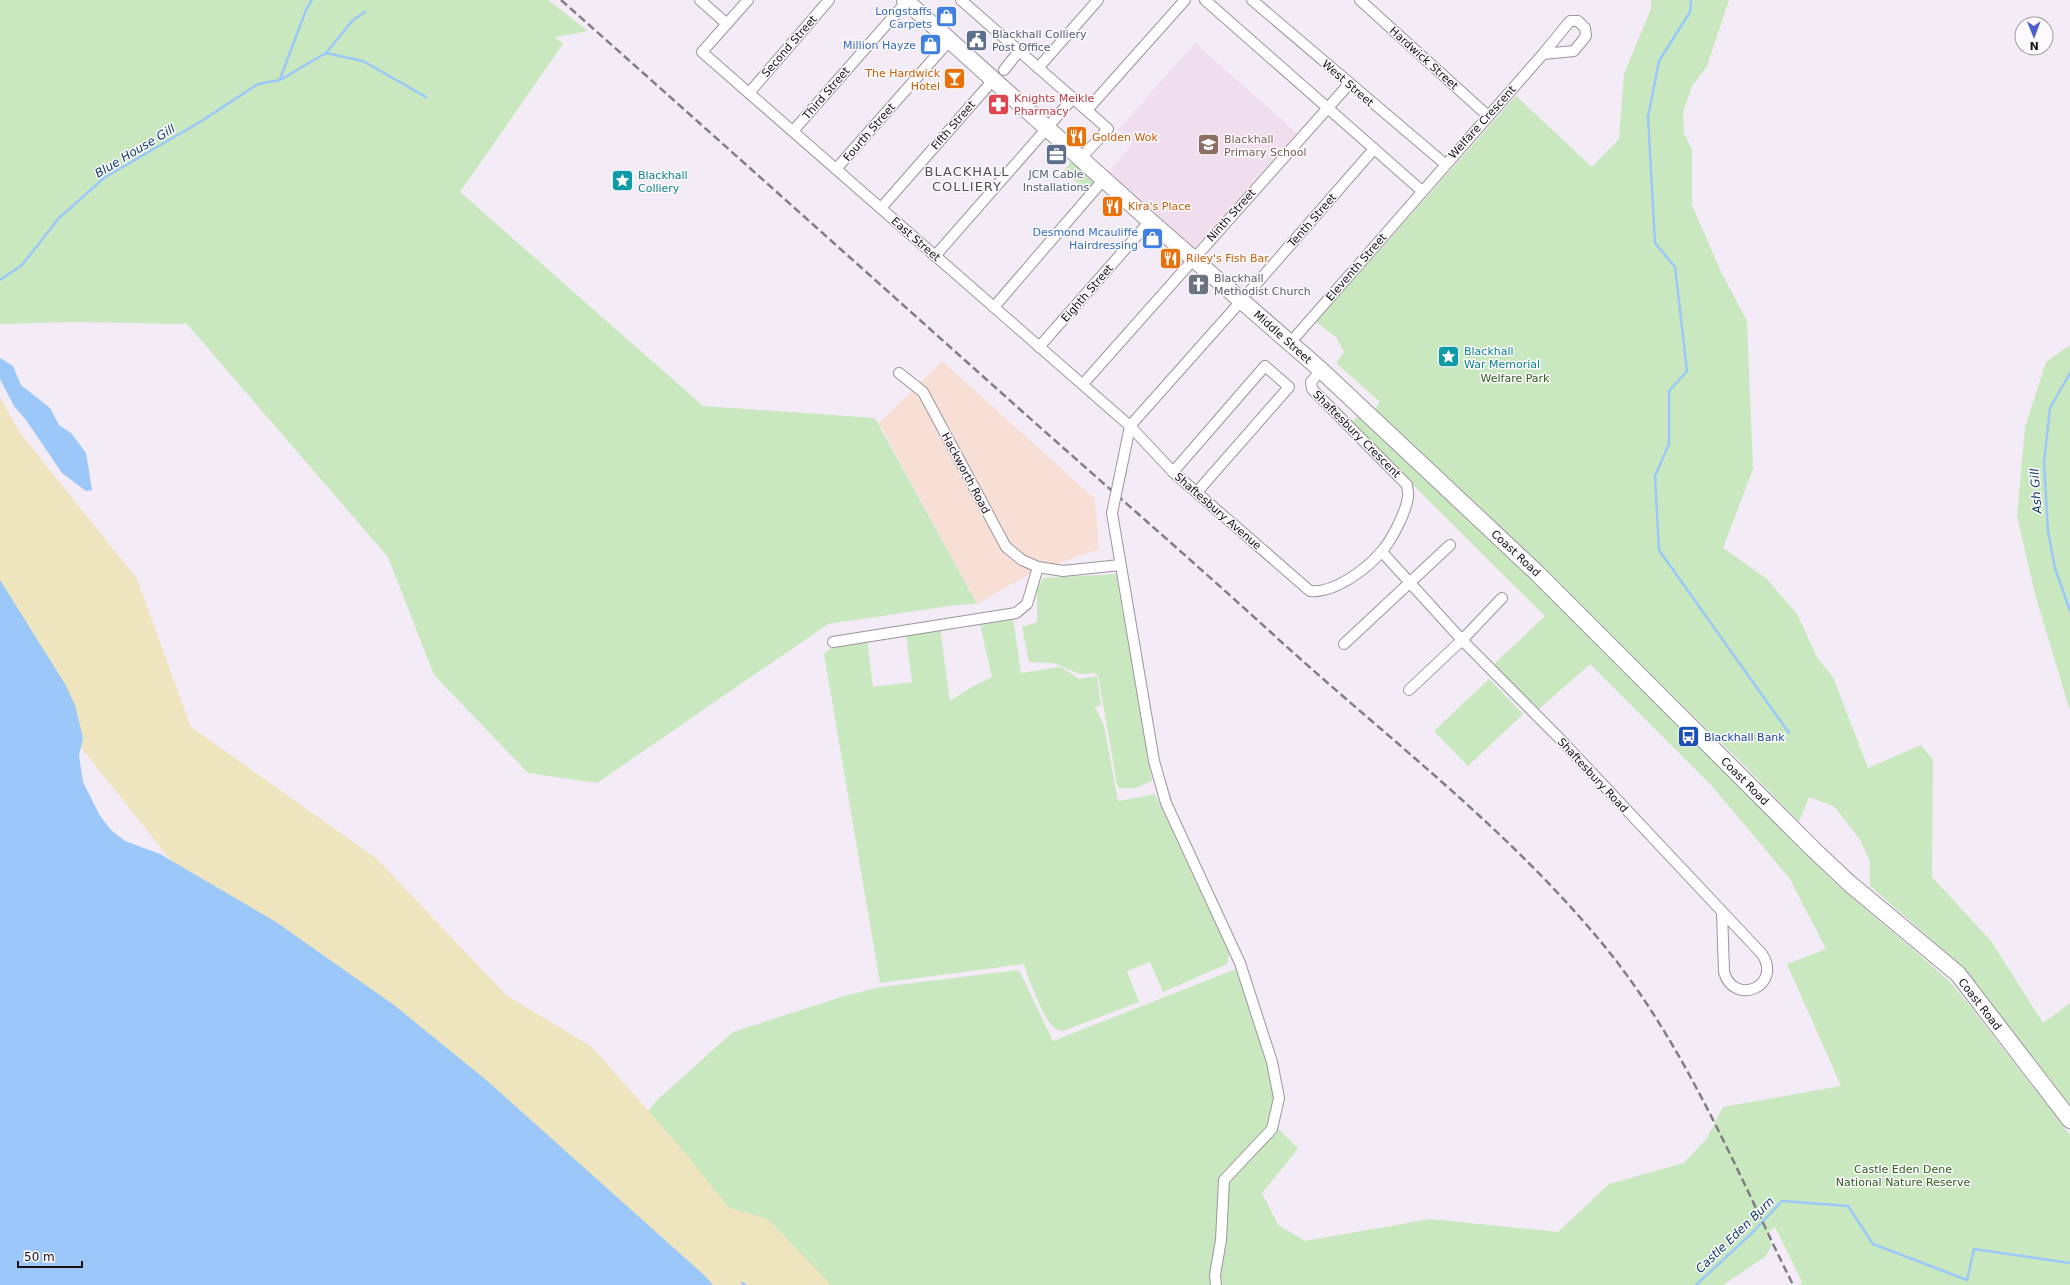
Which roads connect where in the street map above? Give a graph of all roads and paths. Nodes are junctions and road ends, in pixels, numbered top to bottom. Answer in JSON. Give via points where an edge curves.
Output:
{"nodes":[{"id":1,"x":700,"y":0,"type":"edge"},
{"id":2,"x":748,"y":0,"type":"edge"},
{"id":3,"x":829,"y":0,"type":"edge"},
{"id":4,"x":960,"y":0,"type":"edge"},
{"id":5,"x":1098,"y":0,"type":"edge"},
{"id":6,"x":1186,"y":0,"type":"edge"},
{"id":7,"x":1205,"y":0,"type":"edge"},
{"id":8,"x":1252,"y":0,"type":"edge"},
{"id":9,"x":1360,"y":0,"type":"edge"},
{"id":10,"x":906,"y":1,"type":"edge"},
{"id":11,"x":727,"y":24,"type":"junction"},
{"id":12,"x":950,"y":40,"type":"junction"},
{"id":13,"x":1019,"y":51,"type":"junction"},
{"id":14,"x":1544,"y":54,"type":"dead end"},
{"id":15,"x":1038,"y":68,"type":"junction"},
{"id":16,"x":999,"y":74,"type":"junction"},
{"id":17,"x":1349,"y":84,"type":"junction"},
{"id":18,"x":749,"y":93,"type":"junction"},
{"id":19,"x":1073,"y":98,"type":"junction"},
{"id":20,"x":1327,"y":108,"type":"junction"},
{"id":21,"x":1087,"y":110,"type":"junction"},
{"id":22,"x":1488,"y":116,"type":"junction"},
{"id":23,"x":1051,"y":124,"type":"junction"},
{"id":24,"x":793,"y":131,"type":"junction"},
{"id":25,"x":1374,"y":149,"type":"junction"},
{"id":26,"x":1081,"y":158,"type":"junction"},
{"id":27,"x":1445,"y":164,"type":"junction"},
{"id":28,"x":836,"y":169,"type":"junction"},
{"id":29,"x":1104,"y":179,"type":"junction"},
{"id":30,"x":1422,"y":191,"type":"junction"},
{"id":31,"x":881,"y":208,"type":"junction"},
{"id":32,"x":1150,"y":221,"type":"junction"},
{"id":33,"x":935,"y":256,"type":"junction"},
{"id":34,"x":1193,"y":258,"type":"junction"},
{"id":35,"x":1246,"y":296,"type":"junction"},
{"id":36,"x":994,"y":307,"type":"junction"},
{"id":37,"x":1290,"y":343,"type":"junction"},
{"id":38,"x":1040,"y":347,"type":"junction"},
{"id":39,"x":1321,"y":370,"type":"junction"},
{"id":40,"x":899,"y":373,"type":"dead end"},
{"id":41,"x":1083,"y":384,"type":"junction"},
{"id":42,"x":1130,"y":426,"type":"junction"},
{"id":43,"x":1173,"y":472,"type":"junction"},
{"id":44,"x":1197,"y":492,"type":"junction"},
{"id":45,"x":1450,"y":545,"type":"dead end"},
{"id":46,"x":1382,"y":552,"type":"junction"},
{"id":47,"x":1120,"y":565,"type":"junction"},
{"id":48,"x":1038,"y":567,"type":"junction"},
{"id":49,"x":1410,"y":583,"type":"junction"},
{"id":50,"x":1310,"y":591,"type":"joint"},
{"id":51,"x":1502,"y":598,"type":"dead end"},
{"id":52,"x":1462,"y":640,"type":"junction"},
{"id":53,"x":833,"y":642,"type":"dead end"},
{"id":54,"x":1344,"y":644,"type":"dead end"},
{"id":55,"x":1409,"y":690,"type":"dead end"},
{"id":56,"x":1722,"y":912,"type":"junction"},
{"id":57,"x":2070,"y":1120,"type":"edge"},
{"id":58,"x":1216,"y":1285,"type":"edge"}],
"edges":[{"from":1,"to":11,"type":"street"},
{"from":2,"to":11,"type":"street"},
{"from":3,"to":18,"type":"street","name":"Second Street"},
{"from":4,"to":13,"type":"street"},
{"from":5,"to":15,"type":"street"},
{"from":6,"to":21,"type":"street"},
{"from":7,"to":20,"type":"street"},
{"from":8,"to":17,"type":"street","name":"West Street"},
{"from":9,"to":22,"type":"street","name":"Hardwick Street"},
{"from":10,"to":12,"type":"main road","name":"Middle Street"},
{"from":10,"to":24,"type":"street","name":"Third Street"},
{"from":11,"to":18,"type":"street","name":"East Street","via":[[702,52]]},
{"from":12,"to":16,"type":"main road","name":"Middle Street"},
{"from":12,"to":28,"type":"street","name":"Fourth Street"},
{"from":13,"to":15,"type":"street"},
{"from":13,"to":16,"type":"street","name":"Fifth Street"},
{"from":14,"to":22,"type":"street","name":"Welfare Crescent"},
{"from":15,"to":19,"type":"street"},
{"from":16,"to":23,"type":"main road","name":"Middle Street"},
{"from":16,"to":31,"type":"street","name":"Fifth Street"},
{"from":17,"to":20,"type":"street","name":"Ninth Street"},
{"from":17,"to":27,"type":"street","name":"West Street"},
{"from":18,"to":24,"type":"street","name":"East Street"},
{"from":19,"to":21,"type":"street"},
{"from":19,"to":23,"type":"street"},
{"from":20,"to":25,"type":"street"},
{"from":20,"to":34,"type":"street","name":"Ninth Street"},
{"from":21,"to":26,"type":"street","via":[[1108,129]]},
{"from":22,"to":27,"type":"street","name":"Welfare Crescent"},
{"from":23,"to":26,"type":"main road","name":"Middle Street"},
{"from":23,"to":33,"type":"street"},
{"from":24,"to":28,"type":"street","name":"East Street"},
{"from":25,"to":30,"type":"street"},
{"from":25,"to":35,"type":"street","name":"Tenth Street"},
{"from":26,"to":29,"type":"main road","name":"Middle Street"},
{"from":27,"to":30,"type":"street","name":"Welfare Crescent"},
{"from":28,"to":31,"type":"street","name":"East Street"},
{"from":29,"to":32,"type":"main road","name":"Middle Street"},
{"from":29,"to":36,"type":"street"},
{"from":30,"to":37,"type":"street","name":"Eleventh Street"},
{"from":31,"to":33,"type":"street","name":"East Street"},
{"from":32,"to":34,"type":"main road","name":"Middle Street"},
{"from":32,"to":38,"type":"street","name":"Eighth Street"},
{"from":33,"to":36,"type":"street","name":"East Street"},
{"from":34,"to":35,"type":"main road","name":"Middle Street"},
{"from":34,"to":41,"type":"street","name":"Ninth Street"},
{"from":35,"to":37,"type":"main road","name":"Middle Street"},
{"from":35,"to":42,"type":"street","name":"Tenth Street"},
{"from":36,"to":38,"type":"street","name":"East Street"},
{"from":37,"to":39,"type":"main road","name":"Middle Street"},
{"from":38,"to":41,"type":"street","name":"East Street"},
{"from":39,"to":46,"type":"street","name":"Shaftesbury Crescent","via":[[1311,382],[1316,395],[1407,484],[1409,496],[1400,522]]},
{"from":39,"to":57,"type":"main road","name":"Coast Road","via":[[1537,573],[1813,849],[1849,883],[1958,974]]},
{"from":40,"to":48,"type":"street","name":"Hackworth Road","via":[[923,392],[1006,547],[1022,560]]},
{"from":41,"to":42,"type":"street","name":"East Street"},
{"from":42,"to":43,"type":"street","name":"Shaftesbury Avenue"},
{"from":42,"to":47,"type":"street","bridge":true,"via":[[1112,514]]},
{"from":43,"to":44,"type":"street","name":"Shaftesbury Avenue"},
{"from":43,"to":44,"type":"street","via":[[1265,366],[1289,387]]},
{"from":44,"to":50,"type":"street","name":"Shaftesbury Avenue"},
{"from":45,"to":49,"type":"street"},
{"from":46,"to":49,"type":"street","name":"Shaftesbury Road"},
{"from":46,"to":50,"type":"street","name":"Shaftesbury Crescent","via":[[1340,584],[1321,592]]},
{"from":47,"to":48,"type":"street","name":"Hackworth Road","via":[[1063,571]]},
{"from":47,"to":58,"type":"street","via":[[1160,786],[1240,963],[1272,1062],[1278,1098],[1272,1129],[1224,1180],[1222,1240],[1215,1275]]},
{"from":48,"to":53,"type":"street","via":[[1027,604],[1016,613]]},
{"from":49,"to":52,"type":"street","name":"Shaftesbury Road"},
{"from":49,"to":54,"type":"street"},
{"from":51,"to":52,"type":"street"},
{"from":52,"to":55,"type":"street"},
{"from":52,"to":56,"type":"street","name":"Shaftesbury Road","via":[[1561,740]]},
{"from":56,"to":56,"type":"street","name":"Shaftesbury Road","via":[[1765,959],[1768,966],[1766,977],[1757,987],[1750,990],[1731,986],[1726,978]]}]}
